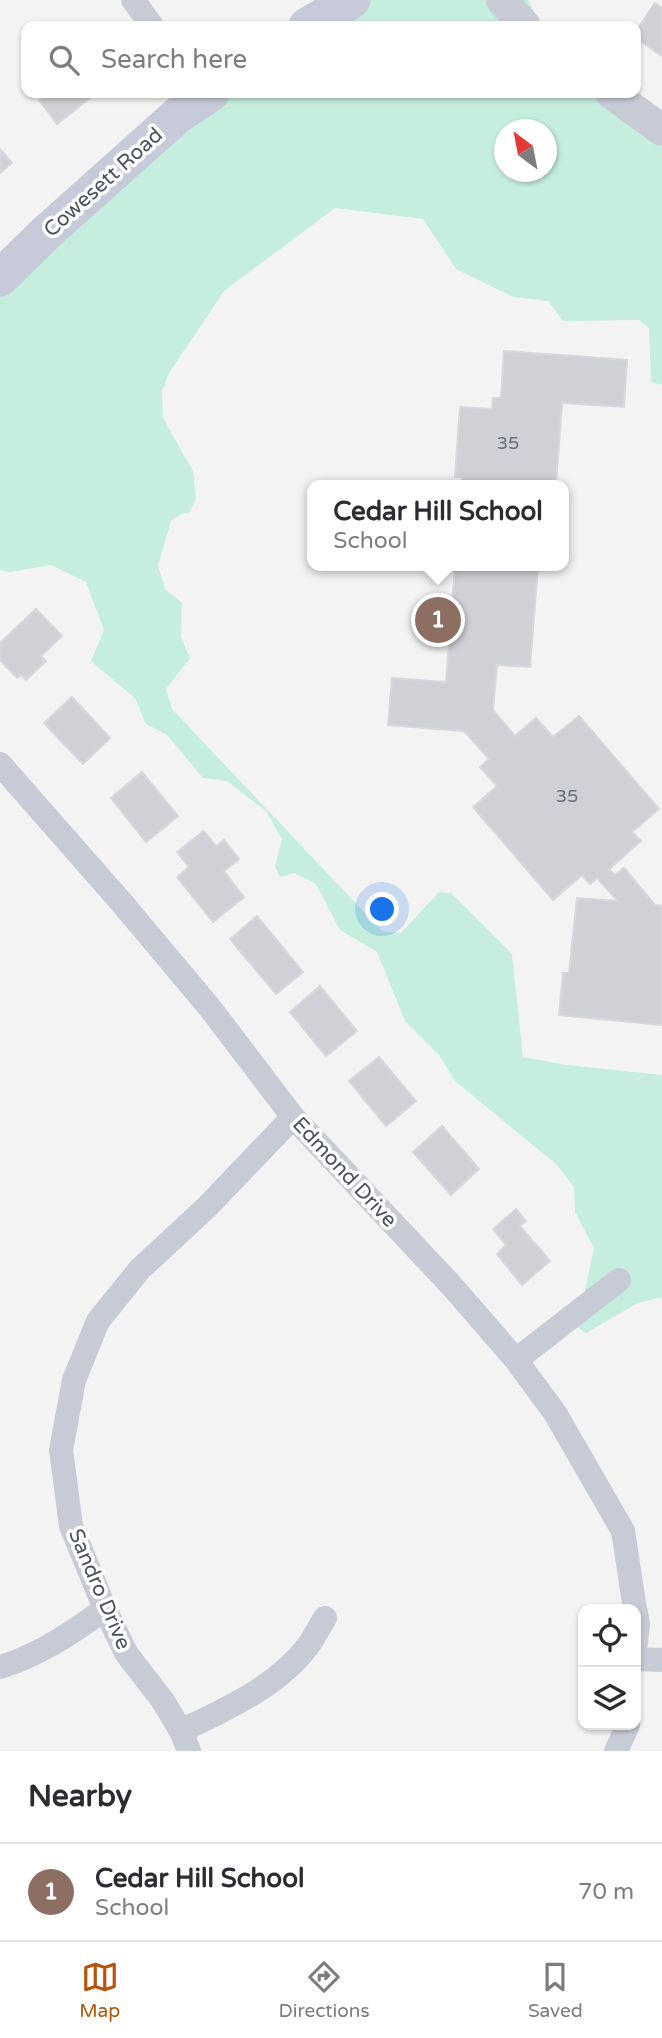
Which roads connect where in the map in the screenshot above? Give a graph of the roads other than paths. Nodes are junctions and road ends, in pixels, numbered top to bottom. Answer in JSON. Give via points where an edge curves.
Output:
{"nodes":[{"id":1,"x":133,"y":0,"type":"edge"},
{"id":2,"x":352,"y":0,"type":"edge"},
{"id":3,"x":502,"y":0,"type":"edge"},
{"id":4,"x":148,"y":21,"type":"edge"},
{"id":5,"x":316,"y":21,"type":"edge"},
{"id":6,"x":521,"y":21,"type":"edge"},
{"id":7,"x":200,"y":98,"type":"edge"},
{"id":8,"x":618,"y":98,"type":"edge"},
{"id":9,"x":662,"y":130,"type":"edge"},
{"id":10,"x":0,"y":278,"type":"edge"},
{"id":11,"x":0,"y":764,"type":"edge"},
{"id":12,"x":293,"y":1117,"type":"junction"},
{"id":13,"x":619,"y":1280,"type":"dead end"},
{"id":14,"x":516,"y":1360,"type":"junction"},
{"id":15,"x":635,"y":1604,"type":"edge"},
{"id":16,"x":105,"y":1609,"type":"junction"},
{"id":17,"x":325,"y":1618,"type":"dead end"},
{"id":18,"x":641,"y":1659,"type":"edge"},
{"id":19,"x":662,"y":1660,"type":"edge"},
{"id":20,"x":0,"y":1667,"type":"edge"},
{"id":21,"x":626,"y":1730,"type":"edge"},
{"id":22,"x":185,"y":1741,"type":"edge"},
{"id":23,"x":616,"y":1751,"type":"edge"}],
"edges":[{"from":1,"to":4,"type":"street"},
{"from":2,"to":5,"type":"main road"},
{"from":3,"to":6,"type":"street"},
{"from":7,"to":10,"type":"main road","name":"Cowesett Road"},
{"from":8,"to":9,"type":"street"},
{"from":11,"to":12,"type":"street","name":"Edmond Drive","via":[[192,987]]},
{"from":12,"to":14,"type":"street","name":"Edmond Drive"},
{"from":12,"to":16,"type":"street","name":"Sandro Drive","via":[[140,1269],[99,1321],[74,1380],[61,1450],[71,1526]]},
{"from":13,"to":14,"type":"street"},
{"from":14,"to":15,"type":"street","name":"Edmond Drive","via":[[555,1413],[623,1531]]},
{"from":16,"to":20,"type":"street","via":[[20,1662]]},
{"from":16,"to":22,"type":"street","name":"Sandro Drive","via":[[126,1653],[163,1701]]},
{"from":17,"to":22,"type":"street","via":[[308,1646],[285,1670]]},
{"from":18,"to":19,"type":"street"},
{"from":21,"to":23,"type":"street"}]}
